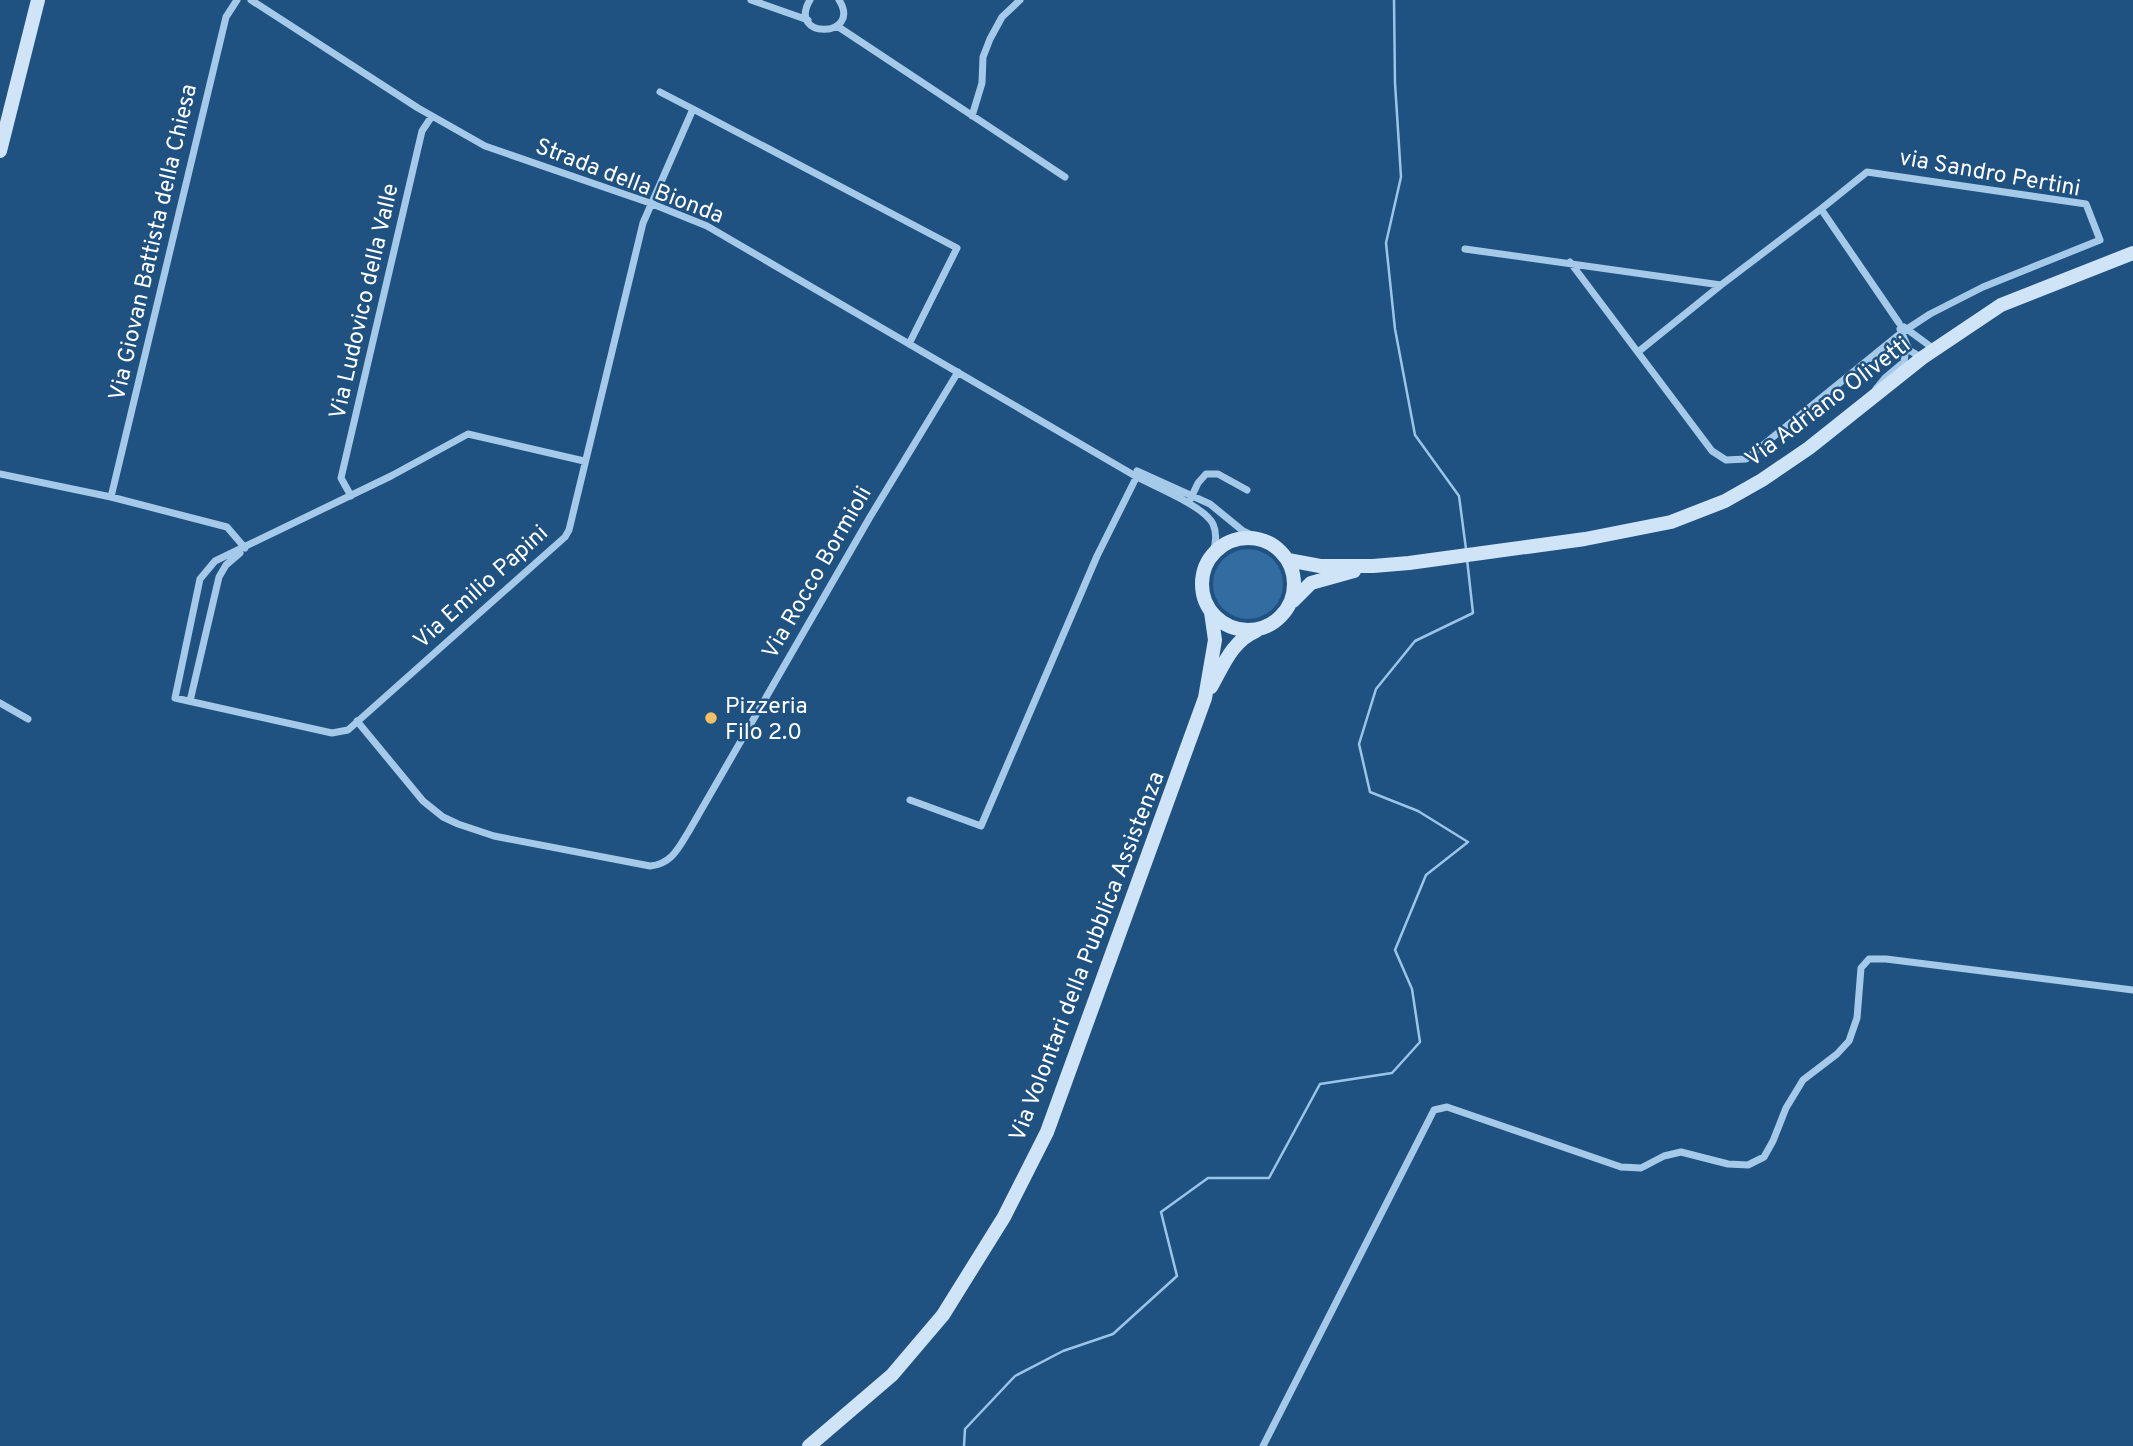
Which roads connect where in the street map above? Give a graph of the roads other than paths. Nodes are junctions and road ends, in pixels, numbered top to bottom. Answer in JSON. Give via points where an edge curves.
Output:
{"nodes":[{"id":1,"x":38,"y":0,"type":"edge"},
{"id":2,"x":237,"y":0,"type":"edge"},
{"id":3,"x":251,"y":0,"type":"edge"},
{"id":4,"x":751,"y":0,"type":"edge"},
{"id":5,"x":810,"y":0,"type":"edge"},
{"id":6,"x":838,"y":0,"type":"edge"},
{"id":7,"x":1020,"y":0,"type":"edge"},
{"id":8,"x":808,"y":20,"type":"junction"},
{"id":9,"x":837,"y":26,"type":"junction"},
{"id":10,"x":660,"y":92,"type":"dead end"},
{"id":11,"x":693,"y":109,"type":"junction"},
{"id":12,"x":432,"y":116,"type":"junction"},
{"id":13,"x":972,"y":116,"type":"junction"},
{"id":14,"x":2,"y":132,"type":"edge"},
{"id":15,"x":0,"y":151,"type":"edge"},
{"id":16,"x":1065,"y":177,"type":"dead end"},
{"id":17,"x":650,"y":203,"type":"junction"},
{"id":18,"x":1821,"y":209,"type":"junction"},
{"id":19,"x":1465,"y":248,"type":"dead end"},
{"id":20,"x":2133,"y":253,"type":"edge"},
{"id":21,"x":1570,"y":262,"type":"junction"},
{"id":22,"x":1721,"y":285,"type":"junction"},
{"id":23,"x":1904,"y":331,"type":"junction"},
{"id":24,"x":909,"y":344,"type":"junction"},
{"id":25,"x":1906,"y":346,"type":"junction"},
{"id":26,"x":1638,"y":352,"type":"junction"},
{"id":27,"x":1928,"y":353,"type":"junction"},
{"id":28,"x":958,"y":372,"type":"junction"},
{"id":29,"x":1874,"y":396,"type":"junction"},
{"id":30,"x":584,"y":461,"type":"junction"},
{"id":31,"x":0,"y":474,"type":"edge"},
{"id":32,"x":1138,"y":474,"type":"junction"},
{"id":33,"x":1247,"y":489,"type":"dead end"},
{"id":34,"x":351,"y":496,"type":"junction"},
{"id":35,"x":111,"y":497,"type":"junction"},
{"id":36,"x":1190,"y":500,"type":"junction"},
{"id":37,"x":1258,"y":538,"type":"junction"},
{"id":38,"x":246,"y":548,"type":"junction"},
{"id":39,"x":1213,"y":552,"type":"junction"},
{"id":40,"x":1288,"y":560,"type":"junction"},
{"id":41,"x":1373,"y":566,"type":"junction"},
{"id":42,"x":1289,"y":606,"type":"junction"},
{"id":43,"x":1211,"y":612,"type":"junction"},
{"id":44,"x":1261,"y":628,"type":"junction"},
{"id":45,"x":1205,"y":698,"type":"junction"},
{"id":46,"x":190,"y":701,"type":"junction"},
{"id":47,"x":0,"y":703,"type":"edge"},
{"id":48,"x":28,"y":719,"type":"dead end"},
{"id":49,"x":357,"y":722,"type":"junction"},
{"id":50,"x":910,"y":800,"type":"dead end"},
{"id":51,"x":2133,"y":990,"type":"edge"},
{"id":52,"x":809,"y":1446,"type":"edge"},
{"id":53,"x":1263,"y":1446,"type":"edge"}],
"edges":[{"from":1,"to":14,"type":"street"},
{"from":2,"to":35,"type":"street","name":"Via Giovan Battista della Chiesa","via":[[226,17]]},
{"from":3,"to":12,"type":"street","name":"Strada della Bionda"},
{"from":4,"to":8,"type":"street"},
{"from":5,"to":8,"type":"street"},
{"from":6,"to":9,"type":"street","via":[[843,17]]},
{"from":7,"to":13,"type":"street","via":[[1002,17],[990,39]]},
{"from":8,"to":9,"type":"street","via":[[821,30]]},
{"from":9,"to":13,"type":"street"},
{"from":10,"to":11,"type":"street"},
{"from":11,"to":17,"type":"street","name":"Via Emilio Papini"},
{"from":11,"to":24,"type":"street","via":[[957,248]]},
{"from":12,"to":17,"type":"street","name":"Strada della Bionda","via":[[485,146]]},
{"from":12,"to":34,"type":"street","name":"Via Ludovico della Valle","via":[[422,131],[341,478]]},
{"from":13,"to":16,"type":"street"},
{"from":14,"to":15,"type":"street"},
{"from":17,"to":24,"type":"street","name":"Strada della Bionda","via":[[708,226]]},
{"from":17,"to":30,"type":"street","name":"Via Emilio Papini"},
{"from":18,"to":22,"type":"street","name":"via Sandro Pertini"},
{"from":18,"to":23,"type":"street"},
{"from":18,"to":23,"type":"street","name":"via Sandro Pertini","via":[[1867,172],[2086,204],[2100,240],[1983,287]]},
{"from":19,"to":21,"type":"street"},
{"from":20,"to":27,"type":"street","name":"Via Adriano Olivetti","via":[[2000,305]]},
{"from":21,"to":22,"type":"street"},
{"from":21,"to":26,"type":"street","name":"via Sandro Pertini"},
{"from":22,"to":26,"type":"street","name":"via Sandro Pertini"},
{"from":23,"to":25,"type":"street"},
{"from":23,"to":26,"type":"street","name":"via Sandro Pertini","via":[[1746,459],[1726,460],[1712,451]]},
{"from":23,"to":27,"type":"street"},
{"from":24,"to":28,"type":"street","name":"Strada della Bionda"},
{"from":25,"to":27,"type":"street"},
{"from":25,"to":29,"type":"street","via":[[1904,362],[1878,384]]},
{"from":27,"to":29,"type":"street","name":"Via Adriano Olivetti"},
{"from":28,"to":32,"type":"street","name":"Strada della Bionda"},
{"from":28,"to":49,"type":"street","name":"Via Rocco Bormioli","via":[[689,831],[673,856],[659,865],[474,831],[443,817]]},
{"from":29,"to":41,"type":"street","name":"Via Adriano Olivetti","via":[[1762,480],[1725,501],[1671,522],[1494,552]]},
{"from":30,"to":34,"type":"street","name":"Via Emilio Papini","via":[[472,433]]},
{"from":30,"to":49,"type":"street","name":"Via Emilio Papini","via":[[565,537]]},
{"from":31,"to":35,"type":"street"},
{"from":32,"to":36,"type":"street","name":"Strada della Bionda"},
{"from":32,"to":50,"type":"street","via":[[1092,568],[981,826]]},
{"from":33,"to":36,"type":"street","via":[[1210,473],[1202,477]]},
{"from":34,"to":38,"type":"street","name":"Via Emilio Papini"},
{"from":35,"to":38,"type":"street","via":[[227,527]]},
{"from":36,"to":37,"type":"street","name":"Strada della Bionda","via":[[1210,504]]},
{"from":36,"to":39,"type":"street","name":"Strada della Bionda","via":[[1212,523]]},
{"from":37,"to":39,"type":"street","via":[[1234,539]]},
{"from":37,"to":40,"type":"street"},
{"from":38,"to":46,"type":"street","via":[[219,577]]},
{"from":38,"to":46,"type":"street","name":"Via Emilio Papini","via":[[215,561],[200,579],[175,698]]},
{"from":39,"to":43,"type":"street","via":[[1201,588]]},
{"from":40,"to":41,"type":"street","via":[[1320,566]]},
{"from":40,"to":42,"type":"street","via":[[1294,575]]},
{"from":41,"to":42,"type":"street","via":[[1311,583]]},
{"from":42,"to":44,"type":"street","via":[[1272,624]]},
{"from":43,"to":44,"type":"street","via":[[1233,628]]},
{"from":43,"to":45,"type":"street","name":"Via Volontari della Pubblica Assistenza","via":[[1215,640]]},
{"from":44,"to":45,"type":"street","name":"Via Volontari della Pubblica Assistenza","via":[[1232,649]]},
{"from":45,"to":52,"type":"street","name":"Via Volontari della Pubblica Assistenza","via":[[1047,1132],[1004,1217],[943,1315],[892,1375]]},
{"from":46,"to":49,"type":"street","name":"Via Emilio Papini","via":[[332,733],[348,730]]},
{"from":47,"to":48,"type":"street"},
{"from":51,"to":53,"type":"street","via":[[1869,959],[1861,968],[1857,1018],[1849,1041],[1803,1080],[1764,1157],[1748,1165],[1681,1152],[1641,1168],[1621,1167],[1447,1107],[1434,1110]]}]}
